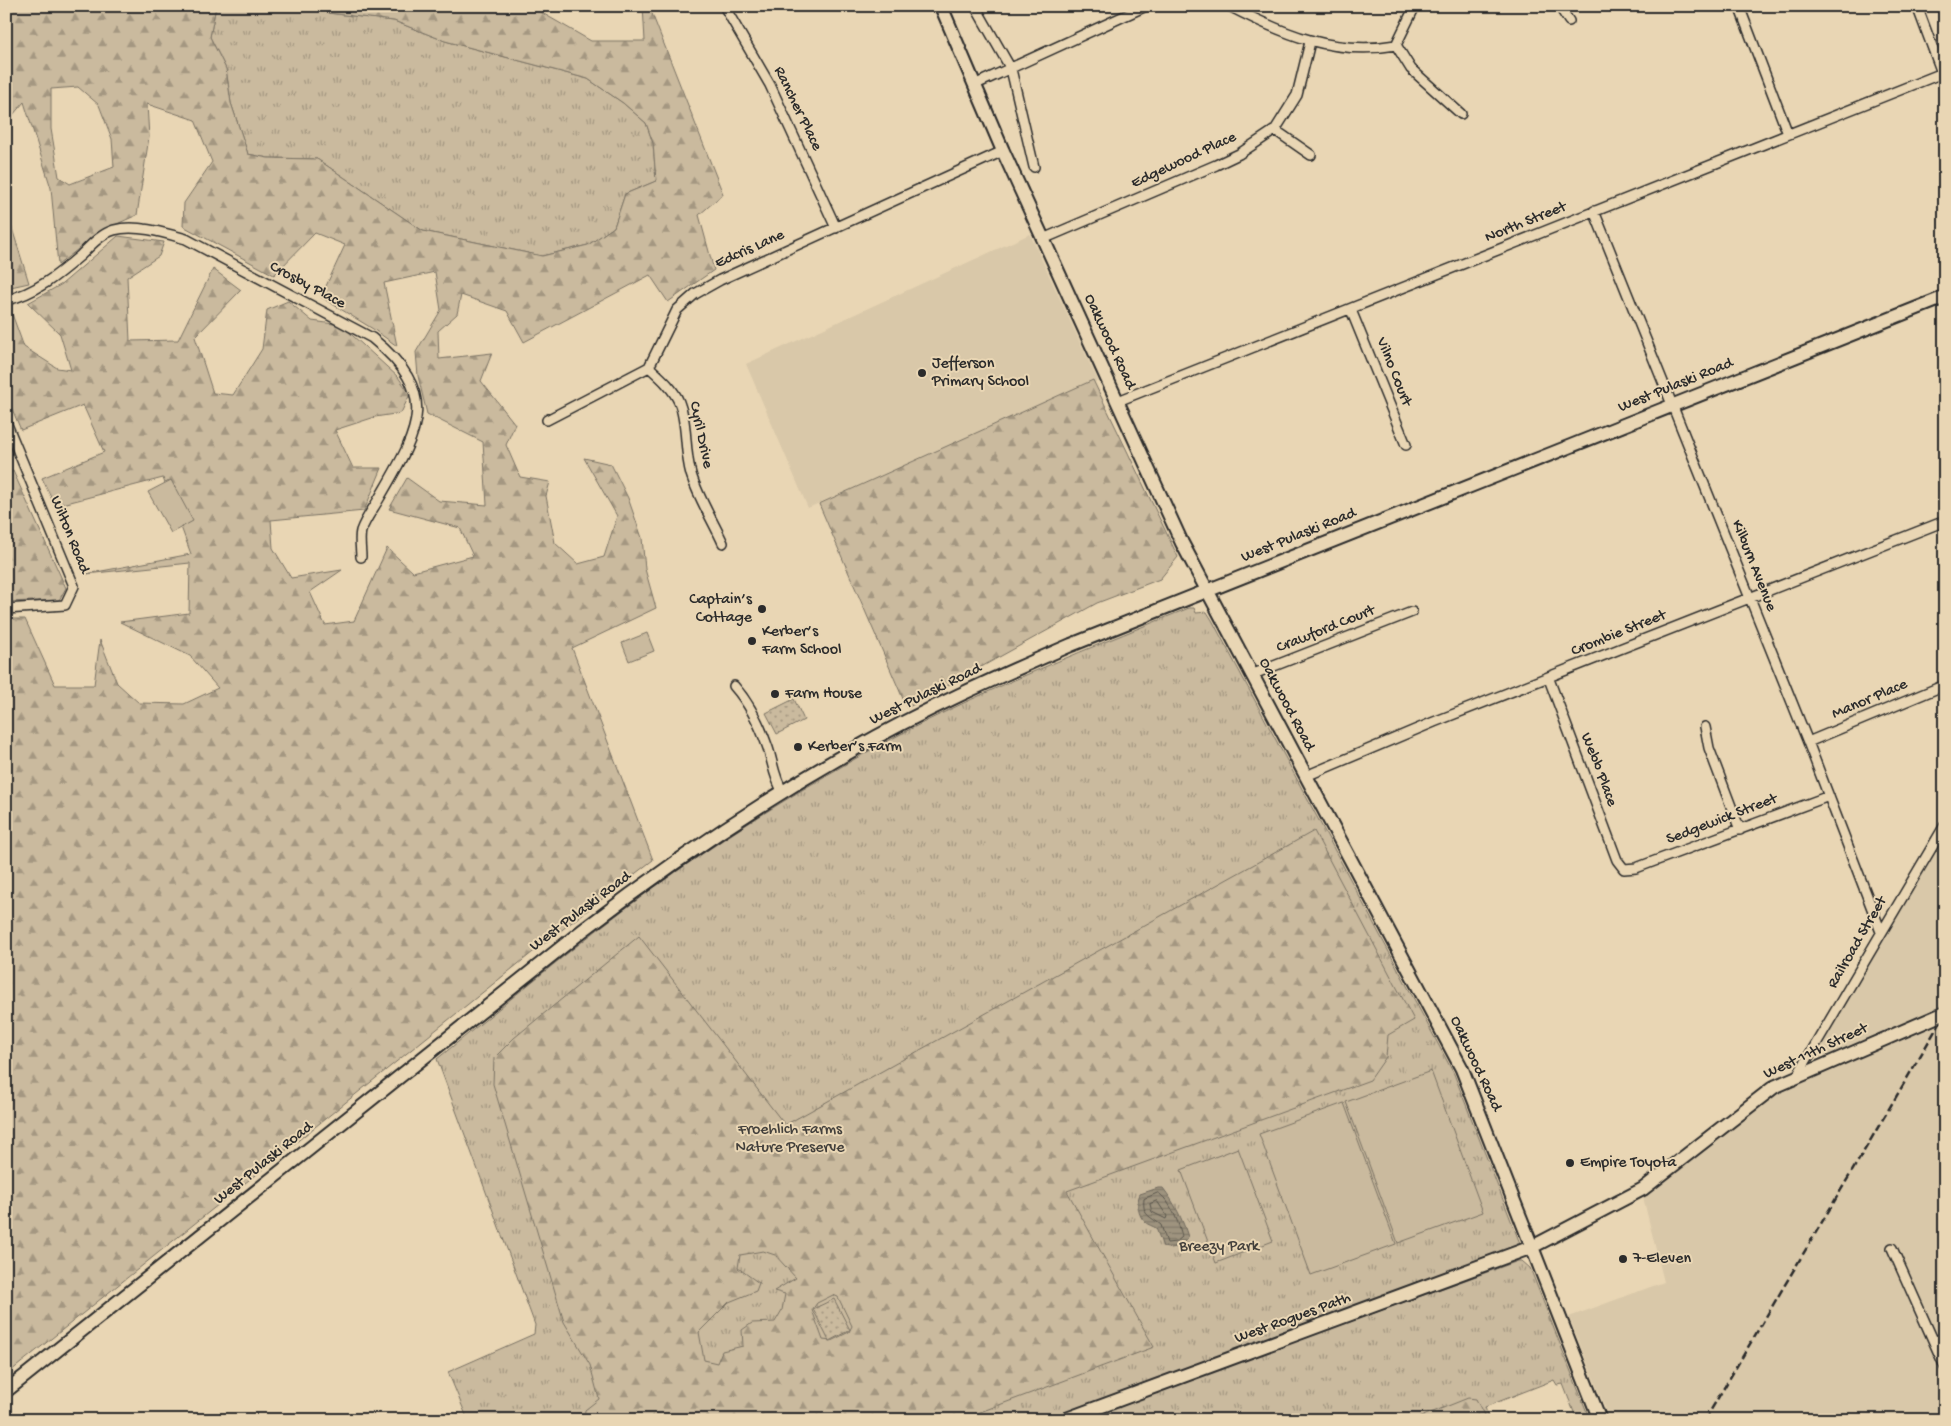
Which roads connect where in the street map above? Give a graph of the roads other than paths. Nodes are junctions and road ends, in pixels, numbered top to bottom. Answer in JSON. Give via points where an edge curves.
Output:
{"nodes":[{"id":1,"x":724,"y":6,"type":"edge"},
{"id":2,"x":941,"y":6,"type":"edge"},
{"id":3,"x":975,"y":6,"type":"edge"},
{"id":4,"x":1146,"y":6,"type":"edge"},
{"id":5,"x":1229,"y":6,"type":"edge"},
{"id":6,"x":1415,"y":6,"type":"edge"},
{"id":7,"x":1559,"y":6,"type":"edge"},
{"id":8,"x":1739,"y":6,"type":"edge"},
{"id":9,"x":1917,"y":6,"type":"edge"},
{"id":10,"x":1569,"y":21,"type":"dead end"},
{"id":11,"x":1310,"y":42,"type":"junction"},
{"id":12,"x":1396,"y":45,"type":"junction"},
{"id":13,"x":1011,"y":69,"type":"junction"},
{"id":14,"x":1944,"y":73,"type":"edge"},
{"id":15,"x":974,"y":85,"type":"junction"},
{"id":16,"x":1460,"y":114,"type":"dead end"},
{"id":17,"x":1275,"y":130,"type":"junction"},
{"id":18,"x":1788,"y":134,"type":"junction"},
{"id":19,"x":1003,"y":151,"type":"junction"},
{"id":20,"x":1311,"y":155,"type":"dead end"},
{"id":21,"x":1034,"y":167,"type":"dead end"},
{"id":22,"x":1594,"y":211,"type":"junction"},
{"id":23,"x":836,"y":228,"type":"junction"},
{"id":24,"x":1043,"y":239,"type":"junction"},
{"id":25,"x":1945,"y":297,"type":"edge"},
{"id":26,"x":6,"y":300,"type":"edge"},
{"id":27,"x":1351,"y":310,"type":"junction"},
{"id":28,"x":649,"y":367,"type":"junction"},
{"id":29,"x":1118,"y":401,"type":"junction"},
{"id":30,"x":1672,"y":405,"type":"junction"},
{"id":31,"x":547,"y":420,"type":"dead end"},
{"id":32,"x":6,"y":422,"type":"edge"},
{"id":33,"x":1406,"y":445,"type":"dead end"},
{"id":34,"x":1945,"y":521,"type":"edge"},
{"id":35,"x":723,"y":544,"type":"dead end"},
{"id":36,"x":361,"y":558,"type":"dead end"},
{"id":37,"x":1206,"y":590,"type":"junction"},
{"id":38,"x":1749,"y":598,"type":"junction"},
{"id":39,"x":6,"y":609,"type":"edge"},
{"id":40,"x":1412,"y":612,"type":"dead end"},
{"id":41,"x":1251,"y":675,"type":"junction"},
{"id":42,"x":1548,"y":679,"type":"junction"},
{"id":43,"x":1945,"y":685,"type":"edge"},
{"id":44,"x":734,"y":686,"type":"dead end"},
{"id":45,"x":1705,"y":727,"type":"dead end"},
{"id":46,"x":1808,"y":742,"type":"junction"},
{"id":47,"x":1306,"y":776,"type":"junction"},
{"id":48,"x":783,"y":792,"type":"junction"},
{"id":49,"x":1829,"y":796,"type":"junction"},
{"id":50,"x":1945,"y":825,"type":"edge"},
{"id":51,"x":1740,"y":830,"type":"junction"},
{"id":52,"x":1624,"y":868,"type":"joint"},
{"id":53,"x":1881,"y":932,"type":"junction"},
{"id":54,"x":1945,"y":1013,"type":"edge"},
{"id":55,"x":1797,"y":1076,"type":"junction"},
{"id":56,"x":1532,"y":1248,"type":"junction"},
{"id":57,"x":1892,"y":1248,"type":"dead end"},
{"id":58,"x":1945,"y":1337,"type":"edge"},
{"id":59,"x":1934,"y":1342,"type":"junction"},
{"id":60,"x":1945,"y":1367,"type":"edge"},
{"id":61,"x":6,"y":1392,"type":"edge"},
{"id":62,"x":1064,"y":1420,"type":"edge"},
{"id":63,"x":1600,"y":1420,"type":"edge"}],
"edges":[{"from":1,"to":23,"type":"street","name":"Rancher Place","via":[[770,85]]},
{"from":2,"to":15,"type":"main road","name":"Oakwood Road"},
{"from":3,"to":13,"type":"street"},
{"from":4,"to":13,"type":"street"},
{"from":5,"to":11,"type":"street"},
{"from":6,"to":12,"type":"street"},
{"from":7,"to":10,"type":"street"},
{"from":8,"to":18,"type":"street"},
{"from":9,"to":14,"type":"street"},
{"from":11,"to":12,"type":"street","via":[[1349,48]]},
{"from":11,"to":17,"type":"street","name":"Edgewood Place","via":[[1297,95]]},
{"from":12,"to":16,"type":"street","via":[[1410,69]]},
{"from":13,"to":15,"type":"street"},
{"from":13,"to":21,"type":"street"},
{"from":14,"to":18,"type":"street","name":"North Street"},
{"from":15,"to":19,"type":"main road","name":"Oakwood Road"},
{"from":17,"to":20,"type":"street"},
{"from":17,"to":24,"type":"street","name":"Edgewood Place","via":[[1216,166]]},
{"from":18,"to":22,"type":"street","name":"North Street"},
{"from":19,"to":23,"type":"street","name":"Edcris Lane"},
{"from":19,"to":24,"type":"main road","name":"Oakwood Road"},
{"from":22,"to":27,"type":"street","name":"North Street"},
{"from":22,"to":30,"type":"street","name":"Kilburn Avenue"},
{"from":23,"to":28,"type":"street","name":"Edcris Lane","via":[[695,294],[677,310]]},
{"from":24,"to":29,"type":"main road","name":"Oakwood Road"},
{"from":25,"to":30,"type":"main road","name":"West Pulaski Road"},
{"from":26,"to":36,"type":"street","name":"Crosby Place","via":[[41,286],[101,236],[116,230],[153,231],[186,239],[372,338],[402,369],[416,393],[418,412],[404,455],[361,531]]},
{"from":27,"to":29,"type":"street","name":"North Street"},
{"from":27,"to":33,"type":"street","name":"Vilno Court"},
{"from":28,"to":31,"type":"street"},
{"from":28,"to":35,"type":"street","name":"Cyril Drive","via":[[679,401],[691,474]]},
{"from":29,"to":37,"type":"main road","name":"Oakwood Road"},
{"from":30,"to":37,"type":"main road","name":"West Pulaski Road"},
{"from":30,"to":38,"type":"street","name":"Kilburn Avenue"},
{"from":32,"to":39,"type":"street","name":"Wilton Road","via":[[74,586],[65,605]]},
{"from":34,"to":38,"type":"street","name":"Crombie Street"},
{"from":37,"to":41,"type":"main road","name":"Oakwood Road"},
{"from":37,"to":48,"type":"main road","name":"West Pulaski Road","via":[[992,680],[892,729]]},
{"from":38,"to":42,"type":"street","name":"Crombie Street"},
{"from":38,"to":46,"type":"street","name":"Kilburn Avenue"},
{"from":40,"to":41,"type":"street","name":"Crawford Court"},
{"from":41,"to":47,"type":"main road","name":"Oakwood Road"},
{"from":42,"to":47,"type":"street","name":"Crombie Street","via":[[1434,722]]},
{"from":42,"to":52,"type":"street","name":"Webb Place","via":[[1617,860]]},
{"from":43,"to":46,"type":"street","name":"Manor Place"},
{"from":44,"to":48,"type":"street","via":[[753,712],[768,748],[776,782]]},
{"from":45,"to":51,"type":"street","via":[[1709,748]]},
{"from":46,"to":49,"type":"street","name":"Kilburn Avenue"},
{"from":47,"to":56,"type":"main road","name":"Oakwood Road","via":[[1462,1070]]},
{"from":48,"to":61,"type":"main road","name":"West Pulaski Road","via":[[698,846],[582,931]]},
{"from":49,"to":51,"type":"street","name":"Sedgewick Street"},
{"from":49,"to":53,"type":"street","name":"Kilburn Avenue"},
{"from":50,"to":53,"type":"street","name":"Railroad Street"},
{"from":51,"to":52,"type":"street","name":"Sedgewick Street","via":[[1636,868]]},
{"from":53,"to":55,"type":"street","name":"Railroad Street"},
{"from":54,"to":55,"type":"main road","name":"West 11th Street"},
{"from":55,"to":56,"type":"main road","name":"West 11th Street","via":[[1756,1100],[1643,1189]]},
{"from":56,"to":62,"type":"main road","name":"West Rogues Path"},
{"from":56,"to":63,"type":"main road","name":"Oakwood Road"},
{"from":57,"to":59,"type":"street"},
{"from":58,"to":59,"type":"street"},
{"from":59,"to":60,"type":"street"}]}
